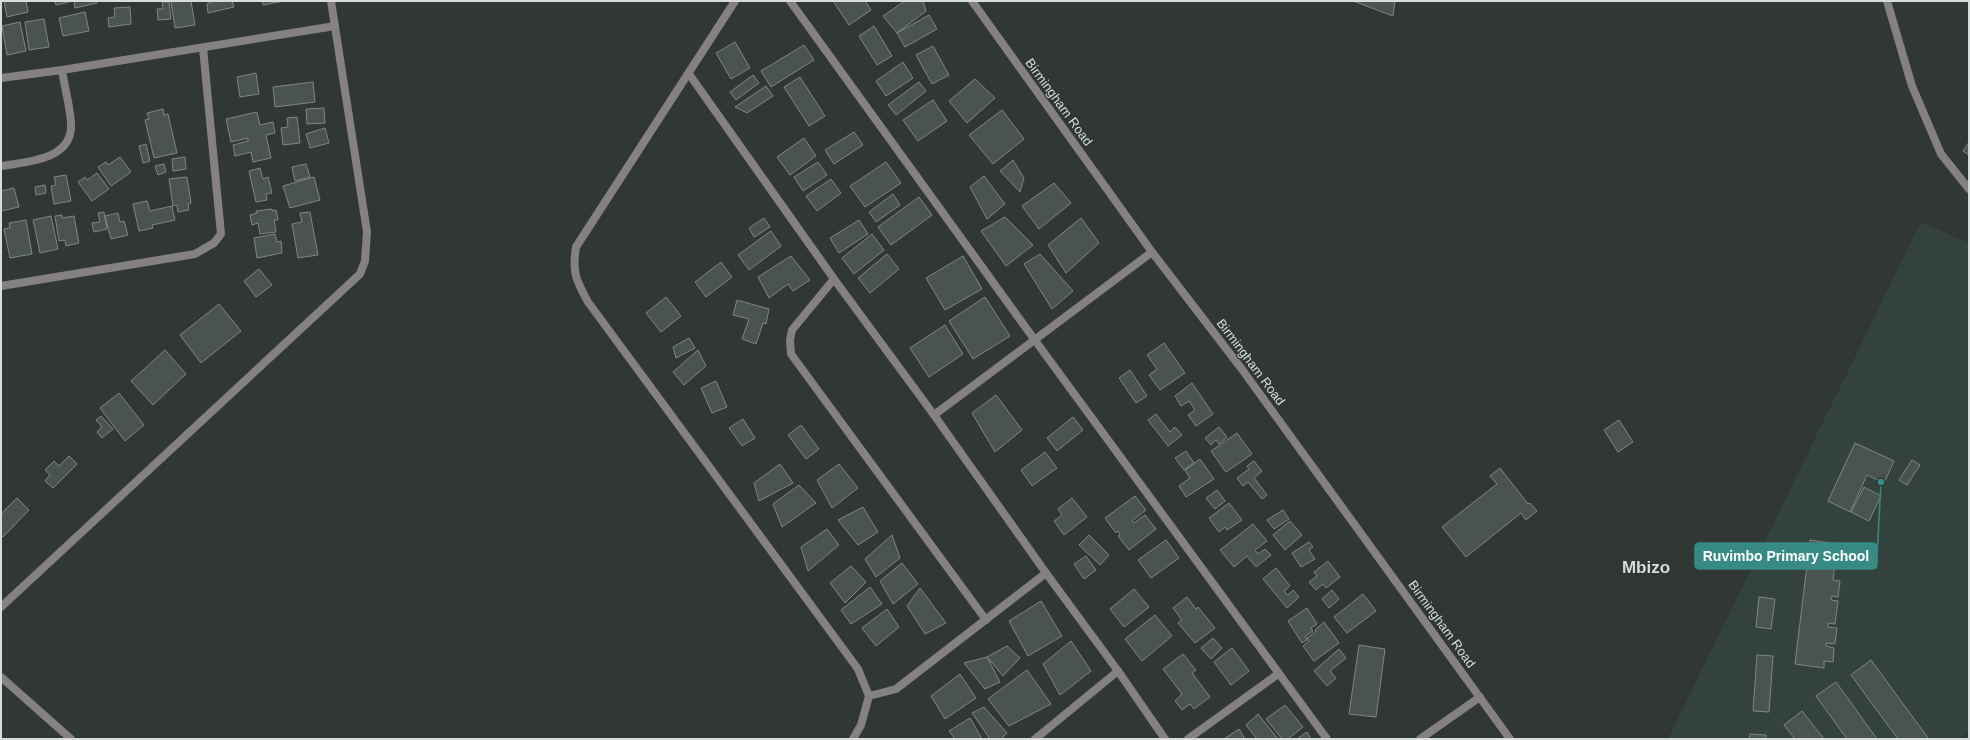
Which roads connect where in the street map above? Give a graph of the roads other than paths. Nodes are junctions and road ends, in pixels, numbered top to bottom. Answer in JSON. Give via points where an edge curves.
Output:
{"nodes":[{"id":1,"x":331,"y":1,"type":"edge"},
{"id":2,"x":735,"y":1,"type":"edge"},
{"id":3,"x":790,"y":1,"type":"edge"},
{"id":4,"x":972,"y":1,"type":"edge"},
{"id":5,"x":1887,"y":1,"type":"edge"},
{"id":6,"x":335,"y":26,"type":"junction"},
{"id":7,"x":203,"y":48,"type":"junction"},
{"id":8,"x":62,"y":70,"type":"junction"},
{"id":9,"x":689,"y":74,"type":"junction"},
{"id":10,"x":1,"y":78,"type":"edge"},
{"id":11,"x":1,"y":166,"type":"edge"},
{"id":12,"x":1969,"y":189,"type":"edge"},
{"id":13,"x":1152,"y":252,"type":"junction"},
{"id":14,"x":834,"y":279,"type":"junction"},
{"id":15,"x":1,"y":286,"type":"edge"},
{"id":16,"x":1034,"y":339,"type":"junction"},
{"id":17,"x":934,"y":415,"type":"junction"},
{"id":18,"x":1046,"y":573,"type":"junction"},
{"id":19,"x":1,"y":607,"type":"edge"},
{"id":20,"x":986,"y":620,"type":"junction"},
{"id":21,"x":1118,"y":671,"type":"junction"},
{"id":22,"x":1278,"y":674,"type":"junction"},
{"id":23,"x":1,"y":677,"type":"edge"},
{"id":24,"x":869,"y":696,"type":"junction"},
{"id":25,"x":1480,"y":697,"type":"junction"},
{"id":26,"x":71,"y":739,"type":"edge"},
{"id":27,"x":853,"y":739,"type":"edge"},
{"id":28,"x":1034,"y":739,"type":"edge"},
{"id":29,"x":1165,"y":739,"type":"edge"},
{"id":30,"x":1188,"y":739,"type":"edge"},
{"id":31,"x":1327,"y":739,"type":"edge"},
{"id":32,"x":1420,"y":739,"type":"edge"},
{"id":33,"x":1510,"y":739,"type":"edge"}],
"edges":[{"from":1,"to":6,"type":"street"},
{"from":2,"to":9,"type":"street"},
{"from":3,"to":16,"type":"street"},
{"from":4,"to":13,"type":"street","name":"Birmingham Road"},
{"from":5,"to":12,"type":"street","via":[[1912,86],[1941,154]]},
{"from":6,"to":7,"type":"street"},
{"from":6,"to":19,"type":"street","via":[[367,232],[365,261],[360,274]]},
{"from":7,"to":8,"type":"street"},
{"from":7,"to":15,"type":"street","via":[[221,234],[214,243],[195,254]]},
{"from":8,"to":10,"type":"street"},
{"from":8,"to":11,"type":"street","via":[[71,128],[68,141],[52,155],[42,159]]},
{"from":9,"to":14,"type":"street"},
{"from":9,"to":24,"type":"street","via":[[576,247],[575,278],[588,302],[858,669]]},
{"from":13,"to":16,"type":"street"},
{"from":13,"to":25,"type":"street","name":"Birmingham Road","via":[[1241,368]]},
{"from":14,"to":17,"type":"street"},
{"from":14,"to":20,"type":"street","via":[[792,330],[791,354]]},
{"from":16,"to":17,"type":"street"},
{"from":16,"to":22,"type":"street"},
{"from":17,"to":18,"type":"street"},
{"from":18,"to":20,"type":"street"},
{"from":18,"to":21,"type":"street"},
{"from":20,"to":24,"type":"street","via":[[896,689]]},
{"from":21,"to":28,"type":"street"},
{"from":21,"to":29,"type":"street"},
{"from":22,"to":30,"type":"street"},
{"from":22,"to":31,"type":"street"},
{"from":23,"to":26,"type":"street"},
{"from":24,"to":27,"type":"street","via":[[861,725]]},
{"from":25,"to":32,"type":"street"},
{"from":25,"to":33,"type":"street","name":"Birmingham Road"}]}
